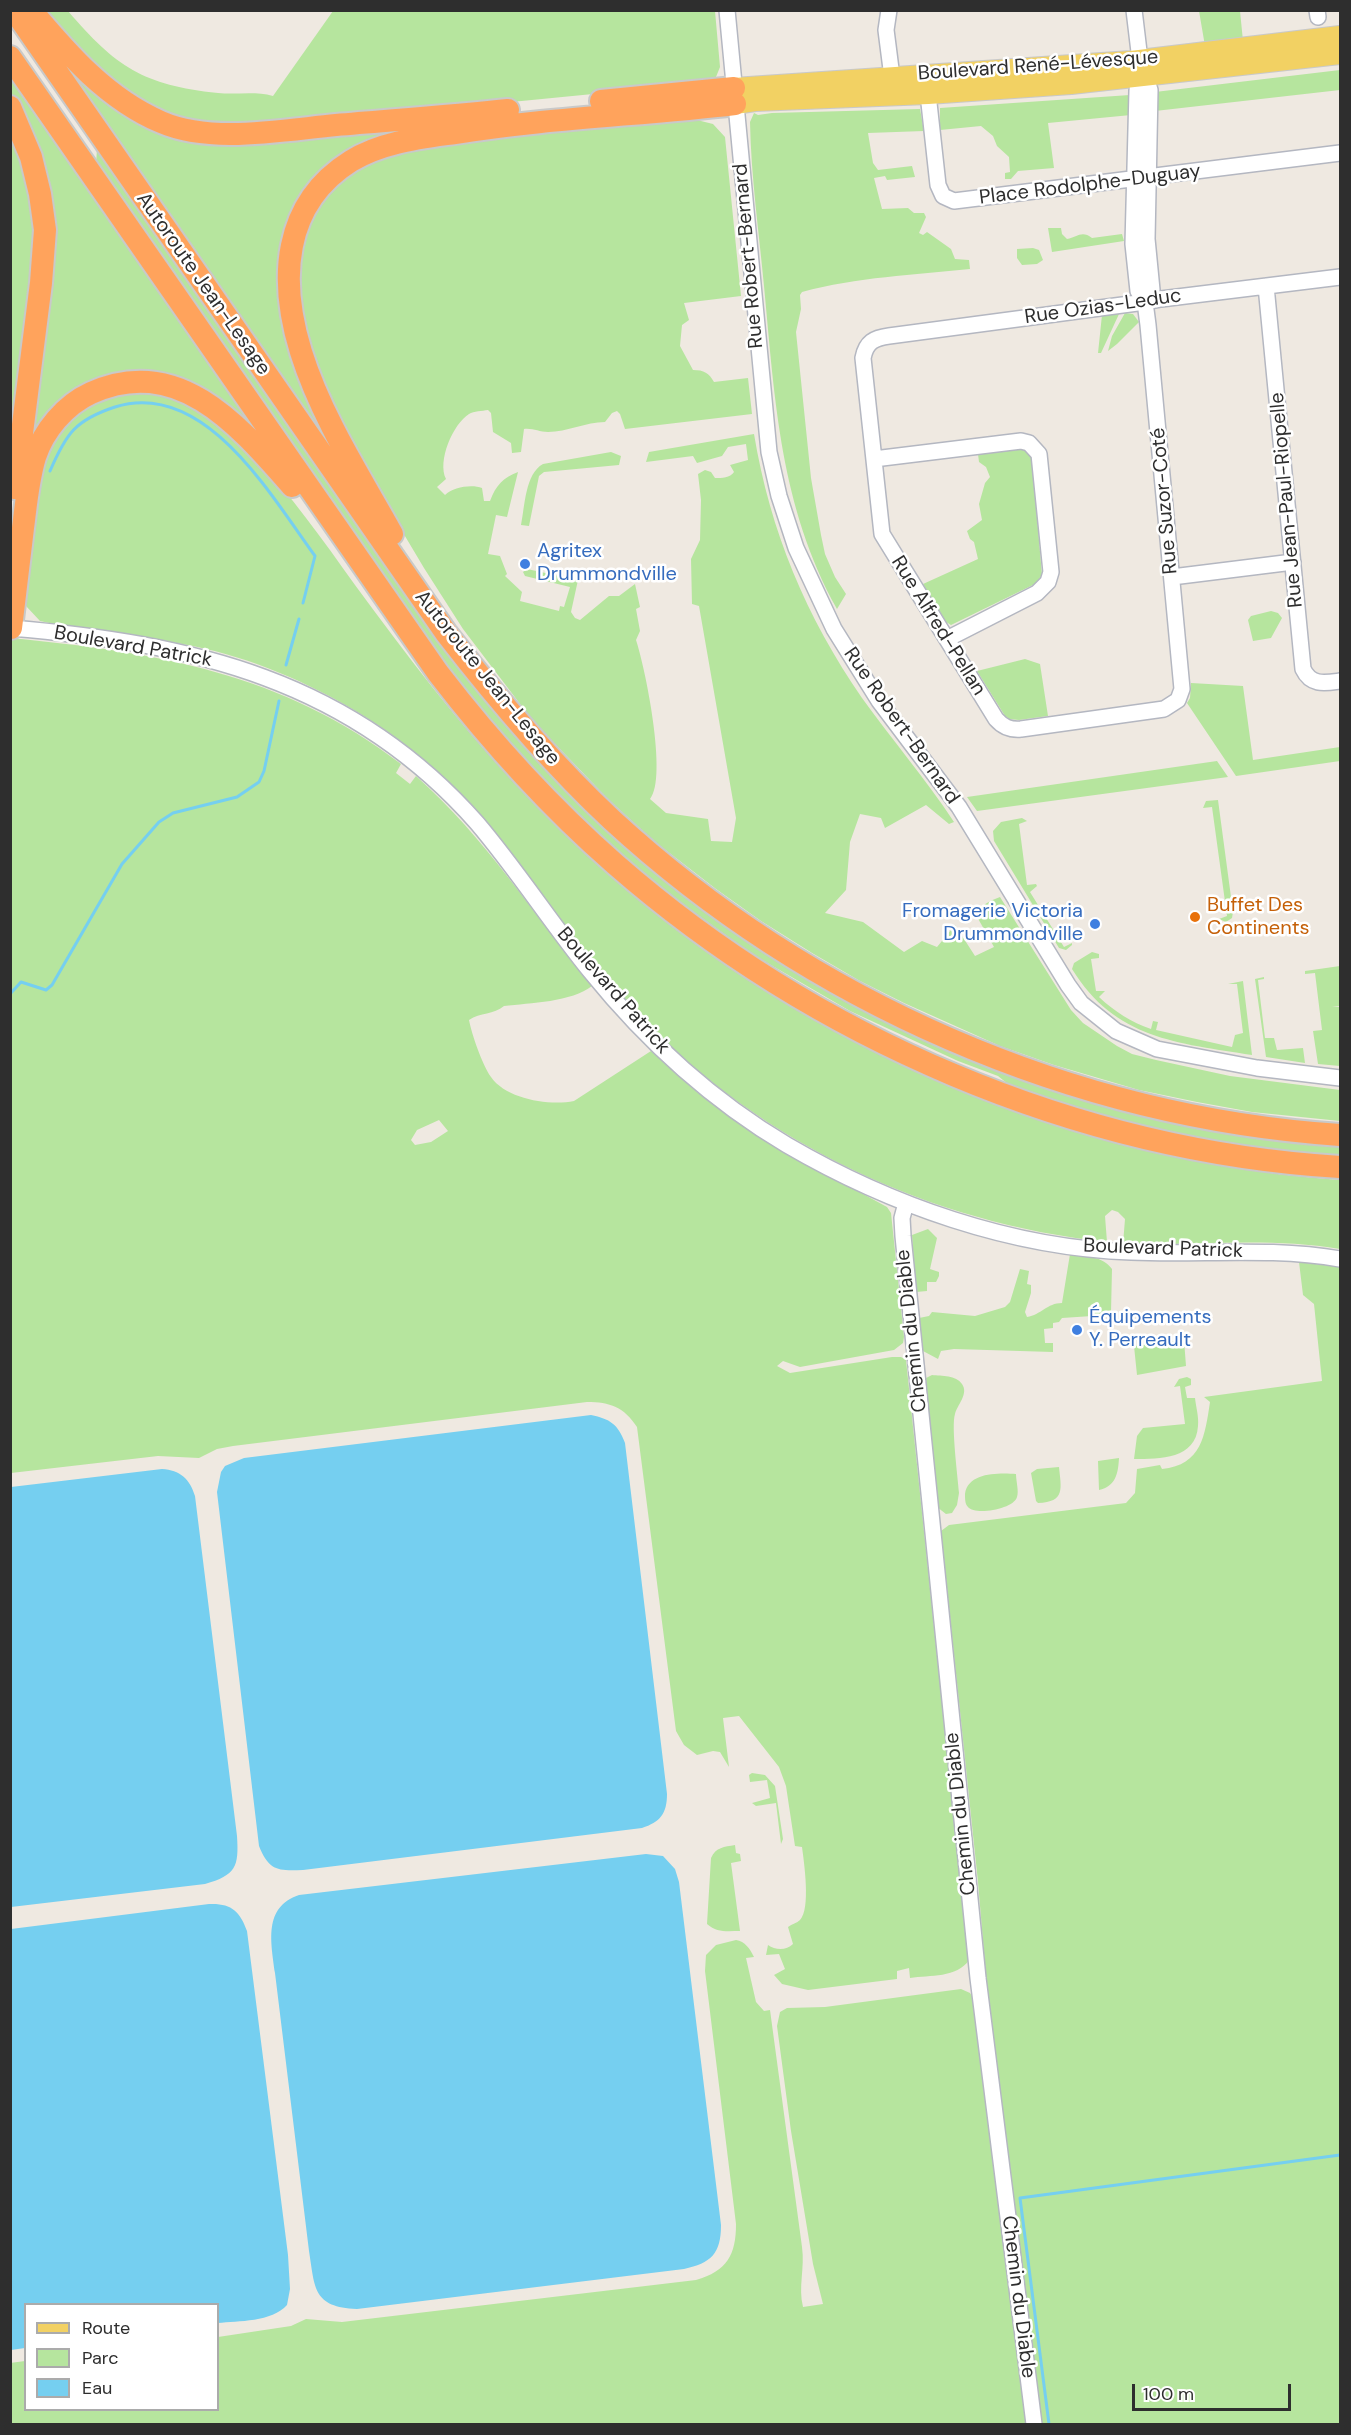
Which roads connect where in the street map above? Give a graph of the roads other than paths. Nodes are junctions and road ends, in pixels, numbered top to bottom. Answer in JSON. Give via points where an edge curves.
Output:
{"nodes":[{"id":1,"x":14,"y":10,"type":"edge"},
{"id":2,"x":31,"y":10,"type":"edge"},
{"id":3,"x":727,"y":10,"type":"edge"},
{"id":4,"x":889,"y":10,"type":"edge"},
{"id":5,"x":1134,"y":10,"type":"edge"},
{"id":6,"x":1341,"y":36,"type":"edge"},
{"id":7,"x":1341,"y":54,"type":"edge"},
{"id":8,"x":10,"y":57,"type":"edge"},
{"id":9,"x":1141,"y":72,"type":"junction"},
{"id":10,"x":892,"y":77,"type":"junction"},
{"id":11,"x":928,"y":94,"type":"junction"},
{"id":12,"x":734,"y":96,"type":"junction"},
{"id":13,"x":10,"y":107,"type":"edge"},
{"id":14,"x":1341,"y":153,"type":"edge"},
{"id":15,"x":1141,"y":178,"type":"junction"},
{"id":16,"x":1341,"y":277,"type":"edge"},
{"id":17,"x":1266,"y":286,"type":"junction"},
{"id":18,"x":1145,"y":303,"type":"junction"},
{"id":19,"x":868,"y":344,"type":"joint"},
{"id":20,"x":874,"y":459,"type":"junction"},
{"id":21,"x":10,"y":523,"type":"edge"},
{"id":22,"x":356,"y":556,"type":"junction"},
{"id":23,"x":1293,"y":562,"type":"junction"},
{"id":24,"x":1172,"y":577,"type":"junction"},
{"id":25,"x":11,"y":628,"type":"edge"},
{"id":26,"x":446,"y":633,"type":"junction"},
{"id":27,"x":946,"y":639,"type":"junction"},
{"id":28,"x":1341,"y":681,"type":"edge"},
{"id":29,"x":1178,"y":700,"type":"joint"},
{"id":30,"x":1341,"y":1078,"type":"edge"},
{"id":31,"x":1341,"y":1135,"type":"edge"},
{"id":32,"x":1341,"y":1167,"type":"edge"},
{"id":33,"x":906,"y":1203,"type":"junction"},
{"id":34,"x":1341,"y":1259,"type":"edge"},
{"id":35,"x":1034,"y":2424,"type":"edge"}],
"edges":[{"from":1,"to":26,"type":"highway","name":"Autoroute Jean-Lesage"},
{"from":2,"to":12,"type":"highway","via":[[80,65],[118,98],[162,123],[199,132],[307,128]]},
{"from":3,"to":12,"type":"street","name":"Rue Robert-Bernard"},
{"from":4,"to":10,"type":"street","via":[[886,30]]},
{"from":5,"to":9,"type":"street","name":"Rue Suzor-Coté"},
{"from":6,"to":9,"type":"main road","name":"Boulevard René-Lévesque"},
{"from":7,"to":9,"type":"main road","name":"Boulevard René-Lévesque"},
{"from":8,"to":22,"type":"highway","name":"Autoroute Jean-Lesage"},
{"from":9,"to":10,"type":"main road","name":"Boulevard René-Lévesque"},
{"from":9,"to":11,"type":"main road","name":"Boulevard René-Lévesque"},
{"from":9,"to":15,"type":"street","name":"Rue Suzor-Coté","via":[[1150,90]]},
{"from":10,"to":12,"type":"main road","name":"Boulevard René-Lévesque"},
{"from":11,"to":12,"type":"main road","name":"Boulevard René-Lévesque","via":[[755,101]]},
{"from":11,"to":15,"type":"street","name":"Place Rodolphe-Duguay","via":[[938,185],[948,199],[965,201]]},
{"from":12,"to":26,"type":"highway","via":[[394,143],[362,155],[333,174],[301,218],[290,252],[288,280],[295,330],[306,367],[339,440]]},
{"from":12,"to":30,"type":"street","name":"Rue Robert-Bernard","via":[[772,465],[790,533],[834,629],[879,701],[952,796],[1068,985],[1094,1016],[1122,1035],[1157,1049],[1250,1067]]},
{"from":13,"to":21,"type":"highway","via":[[34,166],[45,230]]},
{"from":14,"to":15,"type":"street","name":"Place Rodolphe-Duguay"},
{"from":15,"to":18,"type":"street","name":"Rue Suzor-Coté","via":[[1141,212],[1133,244],[1138,291]]},
{"from":16,"to":17,"type":"street","name":"Rue Ozias-Leduc"},
{"from":17,"to":18,"type":"street","name":"Rue Ozias-Leduc"},
{"from":17,"to":23,"type":"street","name":"Rue Jean-Paul-Riopelle"},
{"from":18,"to":19,"type":"street","name":"Rue Ozias-Leduc","via":[[889,336]]},
{"from":18,"to":24,"type":"street","name":"Rue Suzor-Coté"},
{"from":19,"to":20,"type":"street","name":"Rue Alfred-Pellan","via":[[863,358]]},
{"from":20,"to":27,"type":"street","name":"Rue Alfred-Pellan","via":[[882,534]]},
{"from":20,"to":27,"type":"street","via":[[1021,441],[1029,443],[1039,454],[1051,572],[1048,582],[1030,597]]},
{"from":22,"to":25,"type":"highway","via":[[250,438],[219,411],[169,386],[146,382],[121,384],[93,392],[67,408],[46,433],[36,455],[28,489]]},
{"from":22,"to":32,"type":"highway","name":"Autoroute Jean-Lesage","via":[[452,690],[548,801],[648,892],[776,984],[886,1043],[1047,1109],[1116,1130],[1210,1151]]},
{"from":23,"to":24,"type":"street"},
{"from":23,"to":28,"type":"street","name":"Rue Jean-Paul-Riopelle","via":[[1304,669],[1308,678],[1316,682]]},
{"from":24,"to":29,"type":"street","name":"Rue Suzor-Coté","via":[[1183,683]]},
{"from":25,"to":33,"type":"street","name":"Boulevard Patrick","via":[[198,655],[280,682],[352,719],[407,757],[466,812],[597,979],[674,1061],[771,1136]]},
{"from":26,"to":31,"type":"highway","name":"Autoroute Jean-Lesage","via":[[519,723],[618,825],[720,908],[827,977],[954,1040],[1078,1086],[1215,1119]]},
{"from":27,"to":29,"type":"street","name":"Rue Alfred-Pellan","via":[[996,719],[1013,729],[1164,709]]},
{"from":33,"to":34,"type":"street","name":"Boulevard Patrick","via":[[966,1223],[1085,1248],[1161,1253],[1278,1252]]},
{"from":33,"to":35,"type":"street","name":"Chemin du Diable","via":[[902,1222],[905,1259],[973,1931]]}]}
